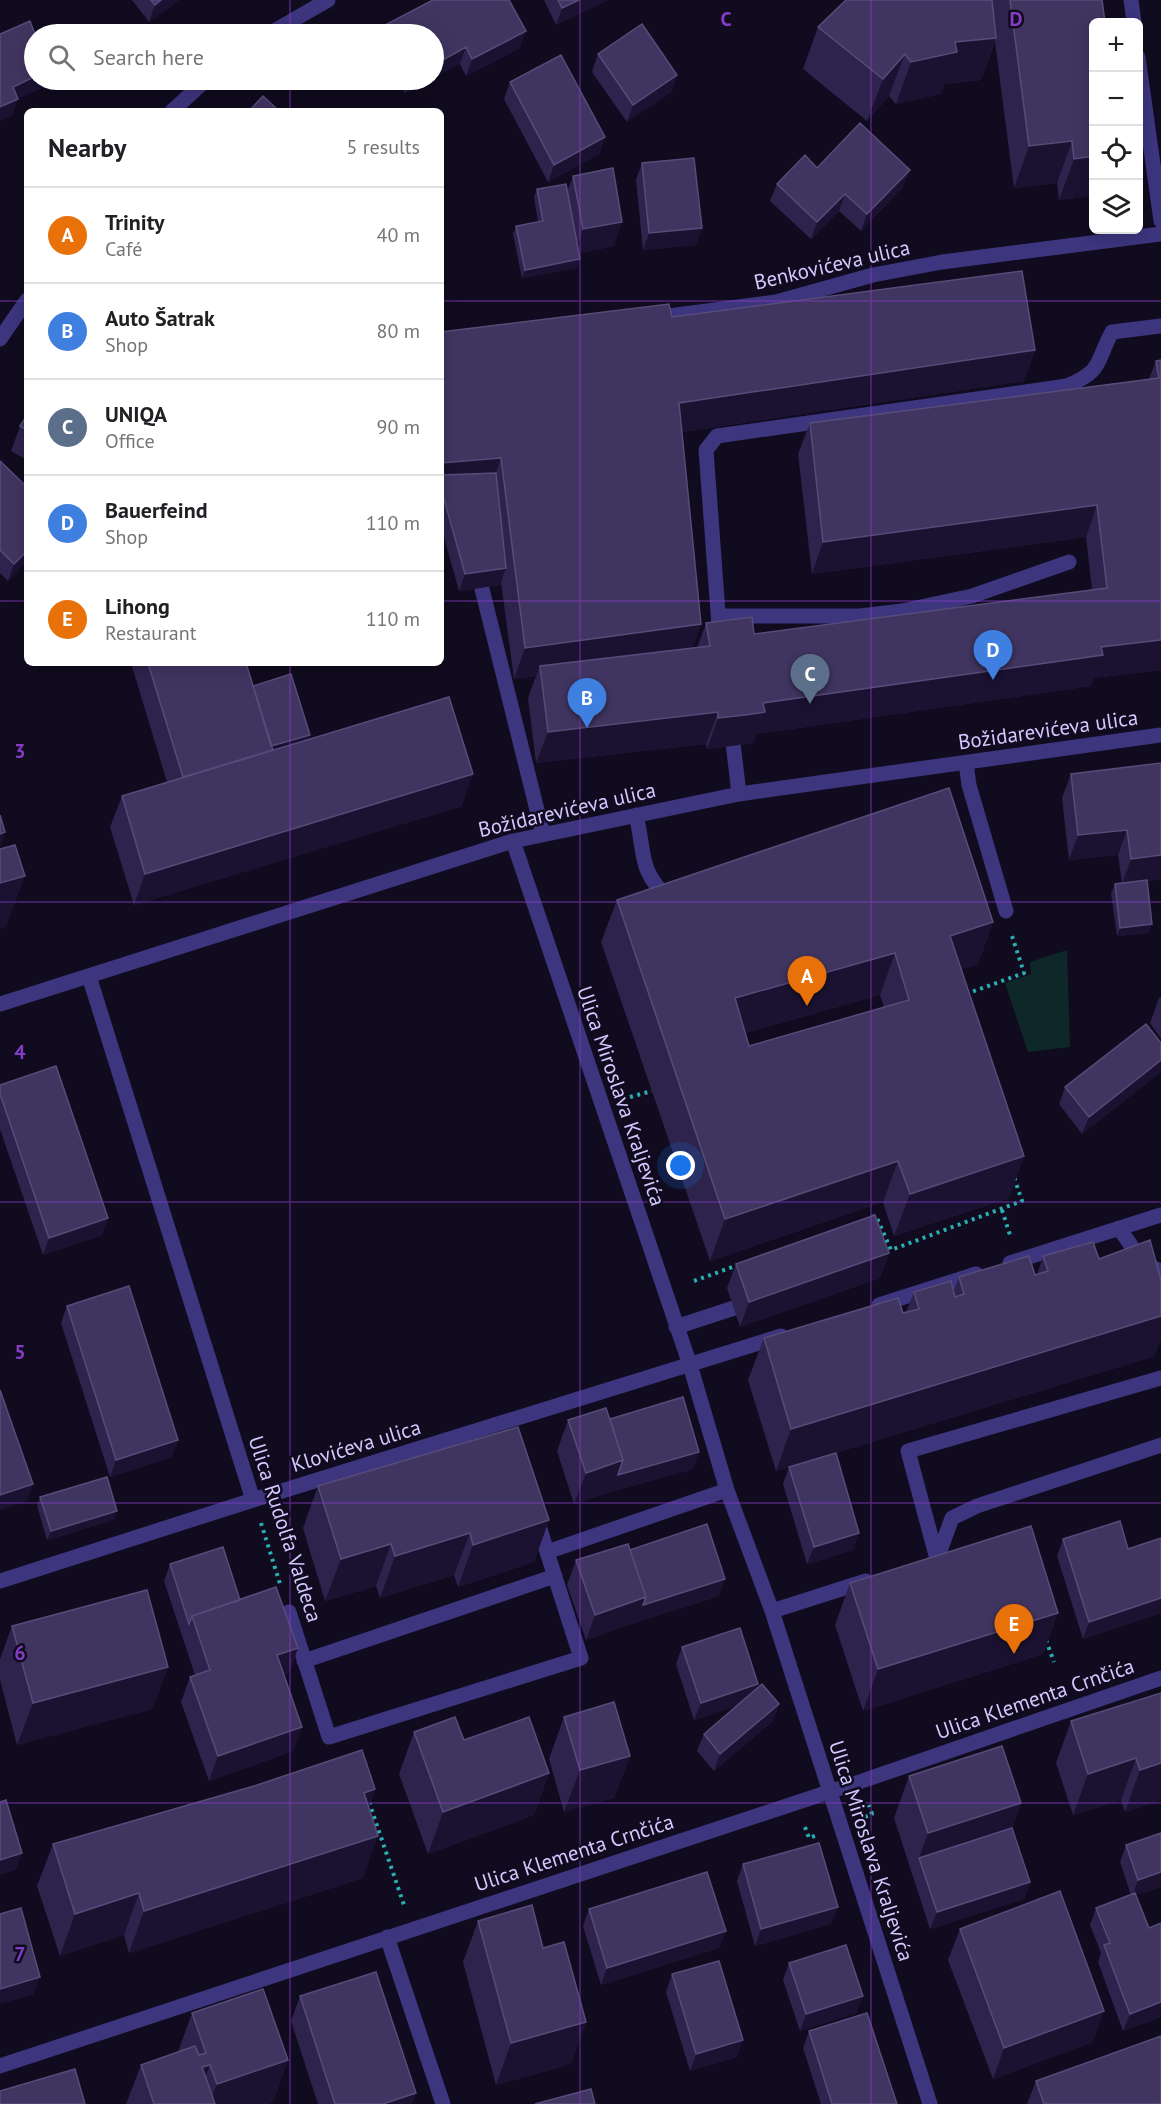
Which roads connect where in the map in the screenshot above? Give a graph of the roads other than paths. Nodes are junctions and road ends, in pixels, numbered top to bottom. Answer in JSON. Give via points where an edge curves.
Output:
{"nodes":[{"id":1,"x":328,"y":0,"type":"edge"},
{"id":2,"x":1131,"y":0,"type":"edge"},
{"id":3,"x":1133,"y":18,"type":"edge"},
{"id":4,"x":287,"y":24,"type":"edge"},
{"id":5,"x":1140,"y":72,"type":"edge"},
{"id":6,"x":195,"y":90,"type":"edge"},
{"id":7,"x":175,"y":108,"type":"edge"},
{"id":8,"x":1161,"y":221,"type":"edge"},
{"id":9,"x":1161,"y":234,"type":"edge"},
{"id":10,"x":24,"y":304,"type":"edge"},
{"id":11,"x":642,"y":320,"type":"edge"},
{"id":12,"x":1161,"y":326,"type":"edge"},
{"id":13,"x":0,"y":339,"type":"edge"},
{"id":14,"x":1069,"y":562,"type":"dead end"},
{"id":15,"x":482,"y":589,"type":"edge"},
{"id":16,"x":718,"y":616,"type":"junction"},
{"id":17,"x":721,"y":651,"type":"edge"},
{"id":18,"x":729,"y":714,"type":"edge"},
{"id":19,"x":1161,"y":735,"type":"edge"},
{"id":20,"x":966,"y":763,"type":"junction"},
{"id":21,"x":739,"y":794,"type":"junction"},
{"id":22,"x":636,"y":815,"type":"junction"},
{"id":23,"x":543,"y":834,"type":"junction"},
{"id":24,"x":513,"y":841,"type":"junction"},
{"id":25,"x":1006,"y":911,"type":"dead end"},
{"id":26,"x":683,"y":914,"type":"edge"},
{"id":27,"x":89,"y":976,"type":"junction"},
{"id":28,"x":0,"y":1004,"type":"edge"},
{"id":29,"x":1161,"y":1215,"type":"edge"},
{"id":30,"x":1119,"y":1228,"type":"junction"},
{"id":31,"x":1161,"y":1271,"type":"edge"},
{"id":32,"x":734,"y":1308,"type":"dead end"},
{"id":33,"x":861,"y":1311,"type":"edge"},
{"id":34,"x":676,"y":1327,"type":"junction"},
{"id":35,"x":795,"y":1331,"type":"edge"},
{"id":36,"x":690,"y":1365,"type":"junction"},
{"id":37,"x":1161,"y":1378,"type":"edge"},
{"id":38,"x":1161,"y":1445,"type":"edge"},
{"id":39,"x":727,"y":1490,"type":"junction"},
{"id":40,"x":253,"y":1500,"type":"junction"},
{"id":41,"x":533,"y":1508,"type":"edge"},
{"id":42,"x":547,"y":1552,"type":"junction"},
{"id":43,"x":555,"y":1576,"type":"junction"},
{"id":44,"x":882,"y":1576,"type":"edge"},
{"id":45,"x":0,"y":1581,"type":"edge"},
{"id":46,"x":772,"y":1611,"type":"junction"},
{"id":47,"x":289,"y":1612,"type":"road end"},
{"id":48,"x":304,"y":1660,"type":"junction"},
{"id":49,"x":1161,"y":1678,"type":"edge"},
{"id":50,"x":828,"y":1790,"type":"junction"},
{"id":51,"x":387,"y":1937,"type":"junction"},
{"id":52,"x":0,"y":2066,"type":"edge"},
{"id":53,"x":443,"y":2104,"type":"edge"},
{"id":54,"x":930,"y":2104,"type":"edge"}],
"edges":[{"from":1,"to":4,"type":"street"},
{"from":2,"to":3,"type":"street"},
{"from":5,"to":8,"type":"street"},
{"from":6,"to":7,"type":"street"},
{"from":9,"to":11,"type":"street","name":"Benkovićeva ulica","via":[[942,262],[873,275],[776,302]]},
{"from":10,"to":13,"type":"street"},
{"from":12,"to":16,"type":"street","via":[[1112,332],[1100,364],[1088,377],[1067,386],[717,436],[706,450]]},
{"from":14,"to":16,"type":"street","via":[[972,596],[903,611],[860,616]]},
{"from":15,"to":23,"type":"street"},
{"from":16,"to":17,"type":"street"},
{"from":18,"to":21,"type":"street"},
{"from":19,"to":20,"type":"street","name":"Božidarevićeva ulica"},
{"from":20,"to":21,"type":"street","name":"Božidarevićeva ulica"},
{"from":20,"to":25,"type":"street","via":[[977,832]]},
{"from":21,"to":22,"type":"street","name":"Božidarevićeva ulica"},
{"from":22,"to":23,"type":"street","name":"Božidarevićeva ulica"},
{"from":22,"to":26,"type":"street","via":[[643,864],[655,887]]},
{"from":23,"to":24,"type":"street","name":"Božidarevićeva ulica"},
{"from":24,"to":27,"type":"street","name":"Božidarevićeva ulica"},
{"from":24,"to":34,"type":"street","name":"Ulica Miroslava Kraljevića"},
{"from":27,"to":28,"type":"street","name":"Božidarevićeva ulica"},
{"from":27,"to":40,"type":"street","name":"Ulica Rudolfa Valdeca"},
{"from":29,"to":30,"type":"street"},
{"from":30,"to":31,"type":"street","via":[[1144,1264]]},
{"from":30,"to":33,"type":"street"},
{"from":32,"to":34,"type":"street"},
{"from":34,"to":36,"type":"street","name":"Ulica Miroslava Kraljevića"},
{"from":35,"to":36,"type":"street"},
{"from":36,"to":39,"type":"street","name":"Ulica Miroslava Kraljevića"},
{"from":36,"to":40,"type":"street","name":"Klovićeva ulica","via":[[507,1428]]},
{"from":37,"to":38,"type":"street","via":[[908,1451],[932,1561],[952,1518],[977,1506]]},
{"from":39,"to":42,"type":"street"},
{"from":39,"to":46,"type":"street","name":"Ulica Miroslava Kraljevića"},
{"from":40,"to":45,"type":"street","name":"Klovićeva ulica"},
{"from":41,"to":42,"type":"street","name":"Ulica Rudolfa Valdeca"},
{"from":42,"to":43,"type":"street","name":"Ulica Rudolfa Valdeca"},
{"from":43,"to":48,"type":"street"},
{"from":43,"to":48,"type":"street","name":"Ulica Rudolfa Valdeca","via":[[580,1658],[329,1737]]},
{"from":44,"to":46,"type":"street"},
{"from":46,"to":50,"type":"street","name":"Ulica Miroslava Kraljevića"},
{"from":47,"to":48,"type":"street","name":"Ulica Rudolfa Valdeca"},
{"from":49,"to":50,"type":"street","name":"Ulica Klementa Crnčića"},
{"from":50,"to":51,"type":"street","name":"Ulica Klementa Crnčića"},
{"from":50,"to":54,"type":"street","name":"Ulica Miroslava Kraljevića"},
{"from":51,"to":52,"type":"street","name":"Ulica Klementa Crnčića"},
{"from":51,"to":53,"type":"street"}]}
